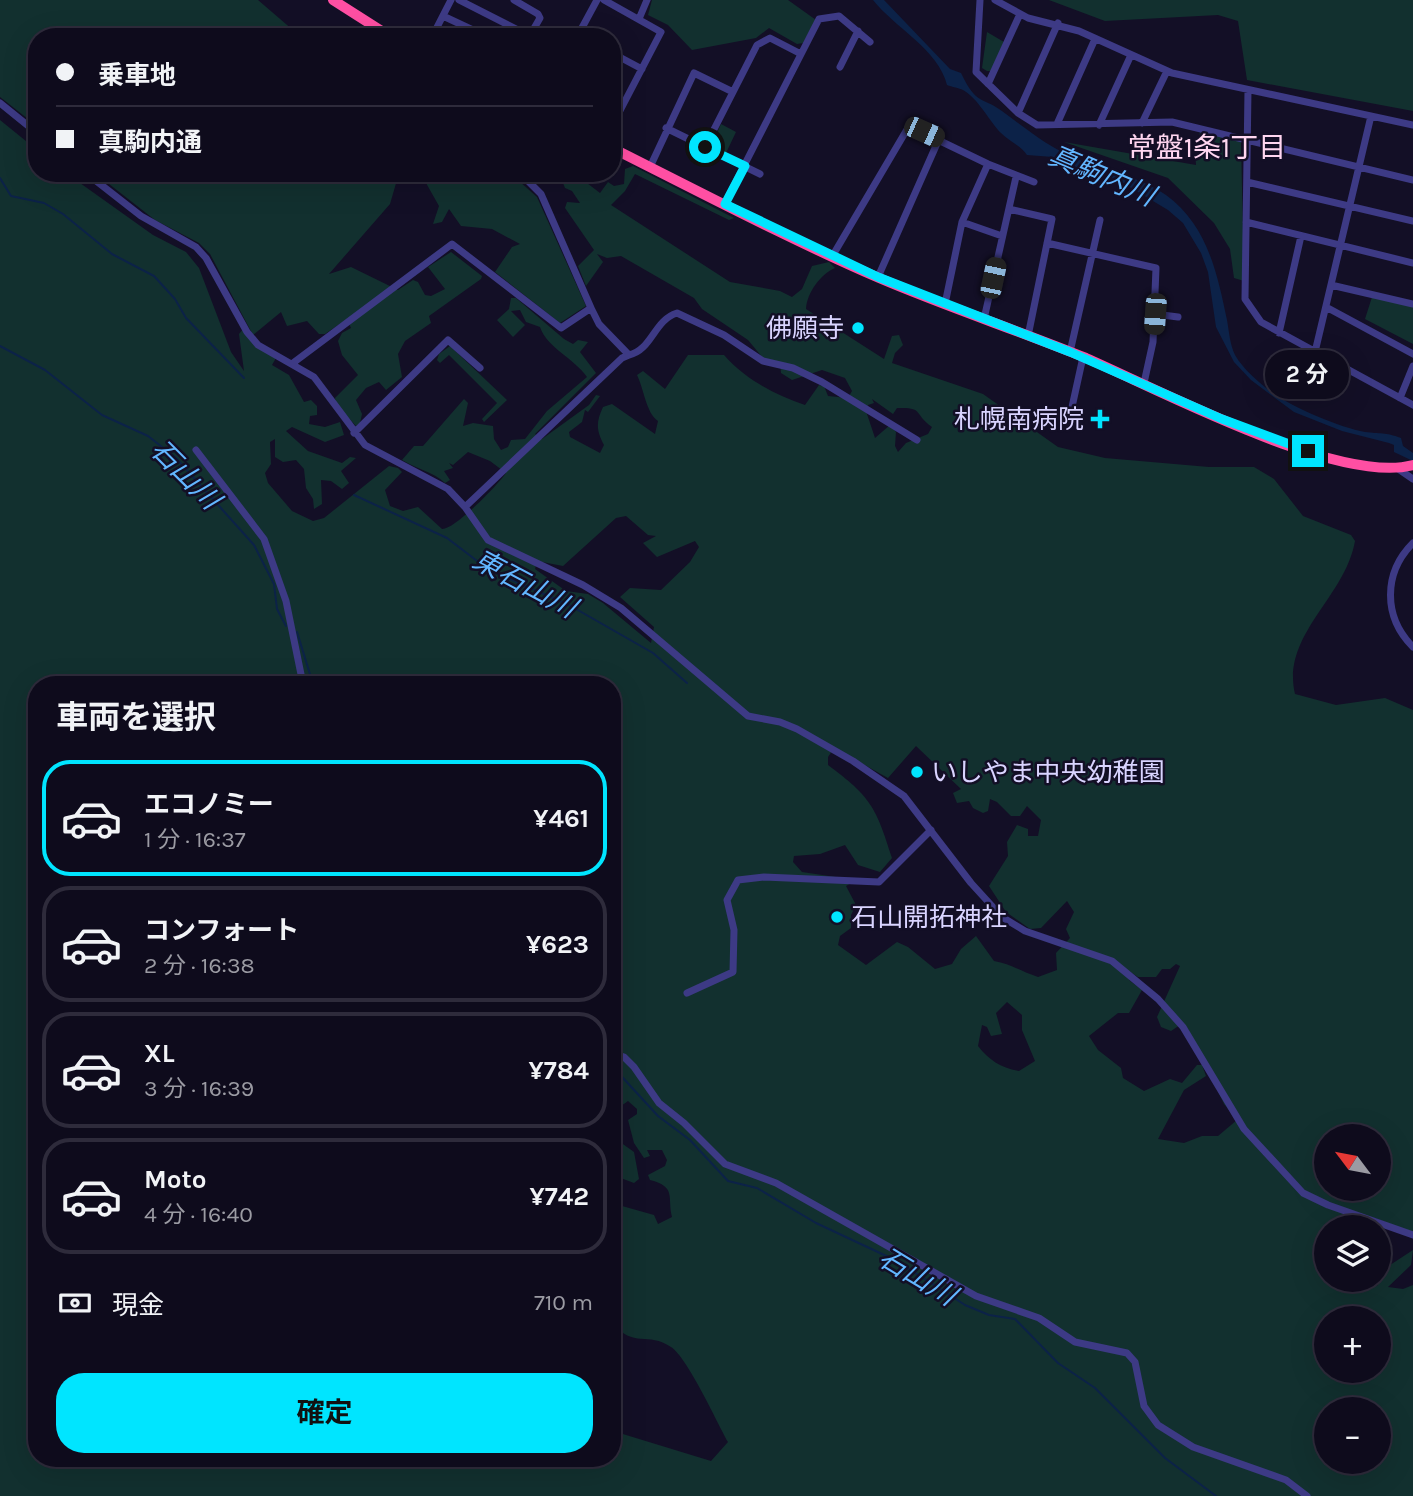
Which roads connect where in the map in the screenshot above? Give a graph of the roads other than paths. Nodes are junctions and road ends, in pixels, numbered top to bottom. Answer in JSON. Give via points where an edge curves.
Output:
{"nodes":[{"id":1,"x":333,"y":0,"type":"edge"},
{"id":2,"x":451,"y":0,"type":"edge"},
{"id":3,"x":459,"y":0,"type":"edge"},
{"id":4,"x":514,"y":0,"type":"edge"},
{"id":5,"x":597,"y":0,"type":"edge"},
{"id":6,"x":604,"y":0,"type":"edge"},
{"id":7,"x":647,"y":0,"type":"edge"},
{"id":8,"x":980,"y":0,"type":"edge"},
{"id":9,"x":995,"y":0,"type":"edge"},
{"id":10,"x":347,"y":4,"type":"edge"},
{"id":11,"x":1020,"y":14,"type":"junction"},
{"id":12,"x":443,"y":16,"type":"junction"},
{"id":13,"x":639,"y":19,"type":"junction"},
{"id":14,"x":1058,"y":23,"type":"junction"},
{"id":15,"x":379,"y":28,"type":"edge"},
{"id":16,"x":437,"y":28,"type":"edge"},
{"id":17,"x":469,"y":28,"type":"edge"},
{"id":18,"x":513,"y":28,"type":"edge"},
{"id":19,"x":534,"y":28,"type":"edge"},
{"id":20,"x":582,"y":28,"type":"edge"},
{"id":21,"x":858,"y":31,"type":"junction"},
{"id":22,"x":1095,"y":39,"type":"junction"},
{"id":23,"x":870,"y":41,"type":"dead end"},
{"id":24,"x":801,"y":54,"type":"junction"},
{"id":25,"x":1131,"y":55,"type":"junction"},
{"id":26,"x":621,"y":58,"type":"edge"},
{"id":27,"x":840,"y":67,"type":"dead end"},
{"id":28,"x":642,"y":69,"type":"junction"},
{"id":29,"x":1167,"y":71,"type":"junction"},
{"id":30,"x":988,"y":84,"type":"junction"},
{"id":31,"x":1248,"y":90,"type":"junction"},
{"id":32,"x":733,"y":92,"type":"junction"},
{"id":33,"x":0,"y":103,"type":"edge"},
{"id":34,"x":622,"y":106,"type":"edge"},
{"id":35,"x":1018,"y":113,"type":"junction"},
{"id":36,"x":1371,"y":116,"type":"junction"},
{"id":37,"x":1142,"y":123,"type":"junction"},
{"id":38,"x":1057,"y":124,"type":"junction"},
{"id":39,"x":1099,"y":125,"type":"junction"},
{"id":40,"x":1413,"y":125,"type":"edge"},
{"id":41,"x":28,"y":126,"type":"edge"},
{"id":42,"x":666,"y":128,"type":"junction"},
{"id":43,"x":939,"y":139,"type":"junction"},
{"id":44,"x":1247,"y":139,"type":"junction"},
{"id":45,"x":705,"y":147,"type":"junction"},
{"id":46,"x":621,"y":152,"type":"edge"},
{"id":47,"x":988,"y":164,"type":"junction"},
{"id":48,"x":745,"y":166,"type":"junction"},
{"id":49,"x":650,"y":167,"type":"junction"},
{"id":50,"x":1359,"y":167,"type":"junction"},
{"id":51,"x":761,"y":174,"type":"dead end"},
{"id":52,"x":1016,"y":177,"type":"junction"},
{"id":53,"x":1413,"y":180,"type":"edge"},
{"id":54,"x":98,"y":182,"type":"edge"},
{"id":55,"x":529,"y":182,"type":"edge"},
{"id":56,"x":1034,"y":182,"type":"dead end"},
{"id":57,"x":1247,"y":182,"type":"junction"},
{"id":58,"x":725,"y":204,"type":"junction"},
{"id":59,"x":1350,"y":206,"type":"junction"},
{"id":60,"x":1009,"y":209,"type":"junction"},
{"id":61,"x":1100,"y":220,"type":"dead end"},
{"id":62,"x":1413,"y":221,"type":"edge"},
{"id":63,"x":962,"y":222,"type":"junction"},
{"id":64,"x":1246,"y":222,"type":"junction"},
{"id":65,"x":1002,"y":236,"type":"junction"},
{"id":66,"x":1301,"y":236,"type":"junction"},
{"id":67,"x":1046,"y":243,"type":"junction"},
{"id":68,"x":1340,"y":246,"type":"junction"},
{"id":69,"x":1092,"y":253,"type":"junction"},
{"id":70,"x":833,"y":256,"type":"junction"},
{"id":71,"x":1413,"y":263,"type":"edge"},
{"id":72,"x":878,"y":277,"type":"junction"},
{"id":73,"x":1331,"y":285,"type":"junction"},
{"id":74,"x":945,"y":304,"type":"junction"},
{"id":75,"x":1413,"y":304,"type":"edge"},
{"id":76,"x":1326,"y":307,"type":"junction"},
{"id":77,"x":591,"y":308,"type":"junction"},
{"id":78,"x":1155,"y":314,"type":"junction"},
{"id":79,"x":1178,"y":317,"type":"dead end"},
{"id":80,"x":984,"y":319,"type":"junction"},
{"id":81,"x":1279,"y":333,"type":"junction"},
{"id":82,"x":1028,"y":336,"type":"junction"},
{"id":83,"x":1070,"y":352,"type":"junction"},
{"id":84,"x":1315,"y":352,"type":"junction"},
{"id":85,"x":1413,"y":354,"type":"edge"},
{"id":86,"x":629,"y":355,"type":"junction"},
{"id":87,"x":1083,"y":357,"type":"junction"},
{"id":88,"x":293,"y":363,"type":"junction"},
{"id":89,"x":1413,"y":366,"type":"edge"},
{"id":90,"x":480,"y":368,"type":"dead end"},
{"id":91,"x":1144,"y":383,"type":"junction"},
{"id":92,"x":1400,"y":398,"type":"junction"},
{"id":93,"x":1413,"y":405,"type":"edge"},
{"id":94,"x":1070,"y":416,"type":"dead end"},
{"id":95,"x":354,"y":433,"type":"junction"},
{"id":96,"x":917,"y":440,"type":"dead end"},
{"id":97,"x":196,"y":450,"type":"dead end"},
{"id":98,"x":1405,"y":467,"type":"edge"},
{"id":99,"x":1413,"y":479,"type":"edge"},
{"id":100,"x":465,"y":507,"type":"junction"},
{"id":101,"x":1413,"y":543,"type":"edge"},
{"id":102,"x":1413,"y":647,"type":"edge"},
{"id":103,"x":301,"y":676,"type":"edge"},
{"id":104,"x":931,"y":830,"type":"junction"},
{"id":105,"x":687,"y":993,"type":"dead end"},
{"id":106,"x":621,"y":1056,"type":"edge"},
{"id":107,"x":1413,"y":1235,"type":"edge"},
{"id":108,"x":1307,"y":1496,"type":"edge"}],
"edges":[{"from":1,"to":10,"type":"highway"},
{"from":2,"to":12,"type":"street"},
{"from":3,"to":18,"type":"street"},
{"from":4,"to":19,"type":"street","via":[[538,14]]},
{"from":5,"to":20,"type":"street"},
{"from":6,"to":13,"type":"street"},
{"from":7,"to":13,"type":"street"},
{"from":8,"to":30,"type":"street","via":[[976,72]]},
{"from":9,"to":11,"type":"street"},
{"from":10,"to":15,"type":"highway"},
{"from":11,"to":14,"type":"street"},
{"from":11,"to":30,"type":"street"},
{"from":12,"to":16,"type":"street"},
{"from":12,"to":17,"type":"street"},
{"from":13,"to":28,"type":"street","via":[[661,32]]},
{"from":14,"to":22,"type":"street"},
{"from":14,"to":35,"type":"street"},
{"from":21,"to":23,"type":"street"},
{"from":21,"to":24,"type":"street","via":[[839,16],[819,19]]},
{"from":21,"to":27,"type":"street"},
{"from":22,"to":25,"type":"street"},
{"from":22,"to":38,"type":"street"},
{"from":24,"to":32,"type":"street","via":[[770,38],[757,45]]},
{"from":24,"to":48,"type":"street"},
{"from":25,"to":29,"type":"street"},
{"from":25,"to":39,"type":"street"},
{"from":26,"to":28,"type":"street"},
{"from":28,"to":34,"type":"street"},
{"from":29,"to":31,"type":"street"},
{"from":29,"to":37,"type":"street"},
{"from":30,"to":35,"type":"street"},
{"from":31,"to":36,"type":"street"},
{"from":31,"to":44,"type":"street"},
{"from":32,"to":42,"type":"street","via":[[694,73]]},
{"from":32,"to":45,"type":"street"},
{"from":33,"to":41,"type":"street"},
{"from":35,"to":38,"type":"street","via":[[1037,125]]},
{"from":36,"to":40,"type":"street"},
{"from":36,"to":50,"type":"street"},
{"from":37,"to":39,"type":"street"},
{"from":37,"to":44,"type":"street","via":[[1172,122]]},
{"from":38,"to":39,"type":"street"},
{"from":42,"to":45,"type":"street"},
{"from":42,"to":49,"type":"street"},
{"from":43,"to":47,"type":"street"},
{"from":43,"to":70,"type":"street","via":[[909,125]]},
{"from":43,"to":72,"type":"street"},
{"from":44,"to":50,"type":"street"},
{"from":44,"to":57,"type":"street"},
{"from":45,"to":48,"type":"street"},
{"from":46,"to":49,"type":"highway"},
{"from":47,"to":52,"type":"street"},
{"from":47,"to":63,"type":"street"},
{"from":48,"to":51,"type":"street"},
{"from":48,"to":58,"type":"street"},
{"from":49,"to":58,"type":"highway"},
{"from":50,"to":53,"type":"street"},
{"from":50,"to":59,"type":"street"},
{"from":52,"to":56,"type":"street"},
{"from":52,"to":60,"type":"street"},
{"from":54,"to":88,"type":"street","via":[[141,216],[196,247],[247,332],[258,345]]},
{"from":55,"to":77,"type":"street","via":[[541,194]]},
{"from":57,"to":59,"type":"street"},
{"from":57,"to":64,"type":"street"},
{"from":58,"to":70,"type":"highway"},
{"from":59,"to":62,"type":"street"},
{"from":59,"to":68,"type":"street"},
{"from":60,"to":65,"type":"street"},
{"from":60,"to":67,"type":"street","via":[[1052,219]]},
{"from":61,"to":69,"type":"street"},
{"from":63,"to":65,"type":"street"},
{"from":63,"to":74,"type":"street"},
{"from":64,"to":66,"type":"street"},
{"from":64,"to":81,"type":"street","via":[[1245,299],[1254,316]]},
{"from":65,"to":80,"type":"street"},
{"from":66,"to":68,"type":"street"},
{"from":66,"to":81,"type":"street"},
{"from":67,"to":69,"type":"street"},
{"from":67,"to":82,"type":"street"},
{"from":68,"to":71,"type":"street"},
{"from":68,"to":73,"type":"street"},
{"from":69,"to":78,"type":"street","via":[[1156,268]]},
{"from":69,"to":83,"type":"street"},
{"from":70,"to":72,"type":"highway"},
{"from":72,"to":74,"type":"highway"},
{"from":73,"to":75,"type":"street"},
{"from":73,"to":76,"type":"street"},
{"from":74,"to":80,"type":"highway"},
{"from":76,"to":84,"type":"street"},
{"from":76,"to":85,"type":"street"},
{"from":77,"to":86,"type":"street","via":[[599,324]]},
{"from":77,"to":88,"type":"street","via":[[561,328],[452,244]]},
{"from":78,"to":79,"type":"street"},
{"from":78,"to":91,"type":"street"},
{"from":80,"to":82,"type":"highway"},
{"from":81,"to":84,"type":"street"},
{"from":82,"to":83,"type":"highway"},
{"from":83,"to":87,"type":"highway"},
{"from":84,"to":92,"type":"street"},
{"from":86,"to":96,"type":"street","via":[[641,351],[662,322],[677,313],[764,361],[822,382]]},
{"from":86,"to":100,"type":"street"},
{"from":87,"to":91,"type":"highway"},
{"from":87,"to":94,"type":"street"},
{"from":88,"to":95,"type":"street","via":[[321,384]]},
{"from":89,"to":92,"type":"street"},
{"from":90,"to":95,"type":"street","via":[[449,340]]},
{"from":91,"to":98,"type":"highway","via":[[1233,424],[1330,459],[1366,467]]},
{"from":92,"to":93,"type":"street"},
{"from":95,"to":100,"type":"street","via":[[373,452],[448,489]]},
{"from":97,"to":103,"type":"street","via":[[264,539],[286,601]]},
{"from":98,"to":99,"type":"street"},
{"from":100,"to":104,"type":"street","via":[[488,540],[621,608],[748,716],[797,729],[853,761],[904,796]]},
{"from":101,"to":102,"type":"street","via":[[1397,563],[1388,598],[1399,633]]},
{"from":104,"to":105,"type":"street","via":[[879,882],[738,880],[727,900],[734,930],[733,972]]},
{"from":104,"to":107,"type":"street","via":[[1002,917],[1025,931],[1112,961],[1158,999],[1183,1027],[1244,1129],[1303,1193]]},
{"from":106,"to":108,"type":"street","via":[[659,1103],[725,1164],[776,1183],[985,1300],[1039,1318],[1075,1342],[1127,1353],[1135,1362],[1143,1406],[1158,1424],[1193,1447],[1286,1480]]}]}
